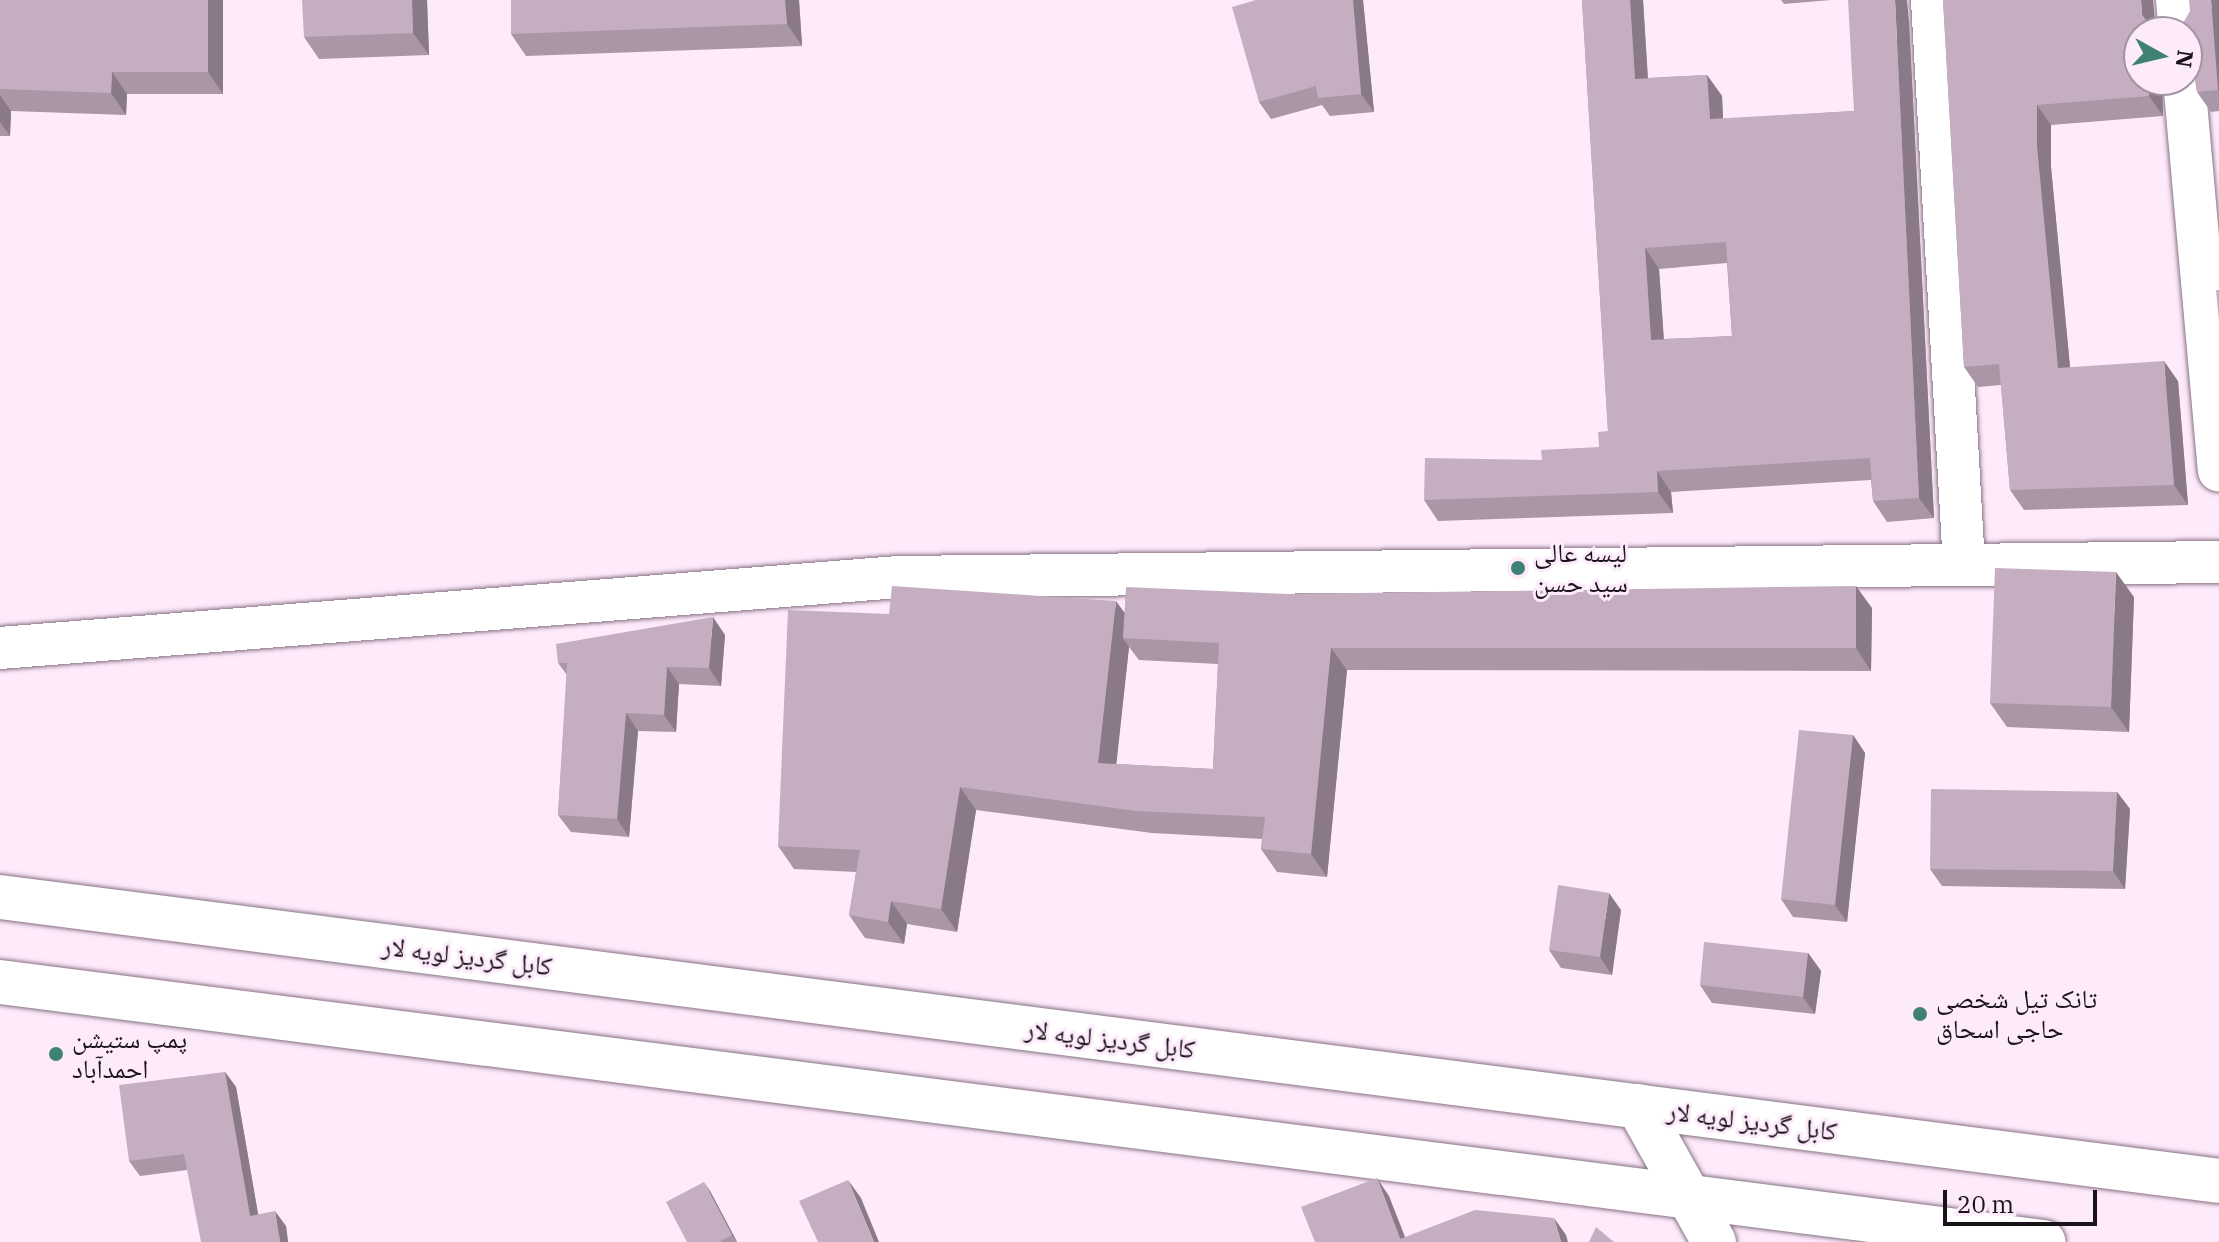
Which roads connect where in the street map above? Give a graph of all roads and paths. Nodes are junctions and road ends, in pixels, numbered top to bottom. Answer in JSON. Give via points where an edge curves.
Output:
{"nodes":[{"id":1,"x":1932,"y":0,"type":"edge"},
{"id":2,"x":2185,"y":96,"type":"edge"},
{"id":3,"x":2219,"y":470,"type":"edge"},
{"id":4,"x":2219,"y":562,"type":"edge"},
{"id":5,"x":1964,"y":565,"type":"junction"},
{"id":6,"x":0,"y":648,"type":"edge"},
{"id":7,"x":0,"y":897,"type":"edge"},
{"id":8,"x":0,"y":982,"type":"edge"},
{"id":9,"x":1638,"y":1106,"type":"junction"},
{"id":10,"x":2219,"y":1181,"type":"edge"},
{"id":11,"x":1691,"y":1196,"type":"junction"},
{"id":12,"x":1714,"y":1242,"type":"edge"},
{"id":13,"x":2044,"y":1242,"type":"edge"}],
"edges":[{"from":1,"to":5,"type":"street"},
{"from":2,"to":3,"type":"street"},
{"from":4,"to":5,"type":"street"},
{"from":5,"to":6,"type":"street","via":[[898,577]]},
{"from":7,"to":9,"type":"main road","name":"کابل گردیز لویه لار"},
{"from":8,"to":11,"type":"main road"},
{"from":9,"to":10,"type":"main road","name":"کابل گردیز لویه لار"},
{"from":9,"to":11,"type":"main road"},
{"from":11,"to":12,"type":"main road"},
{"from":11,"to":13,"type":"main road"}]}
